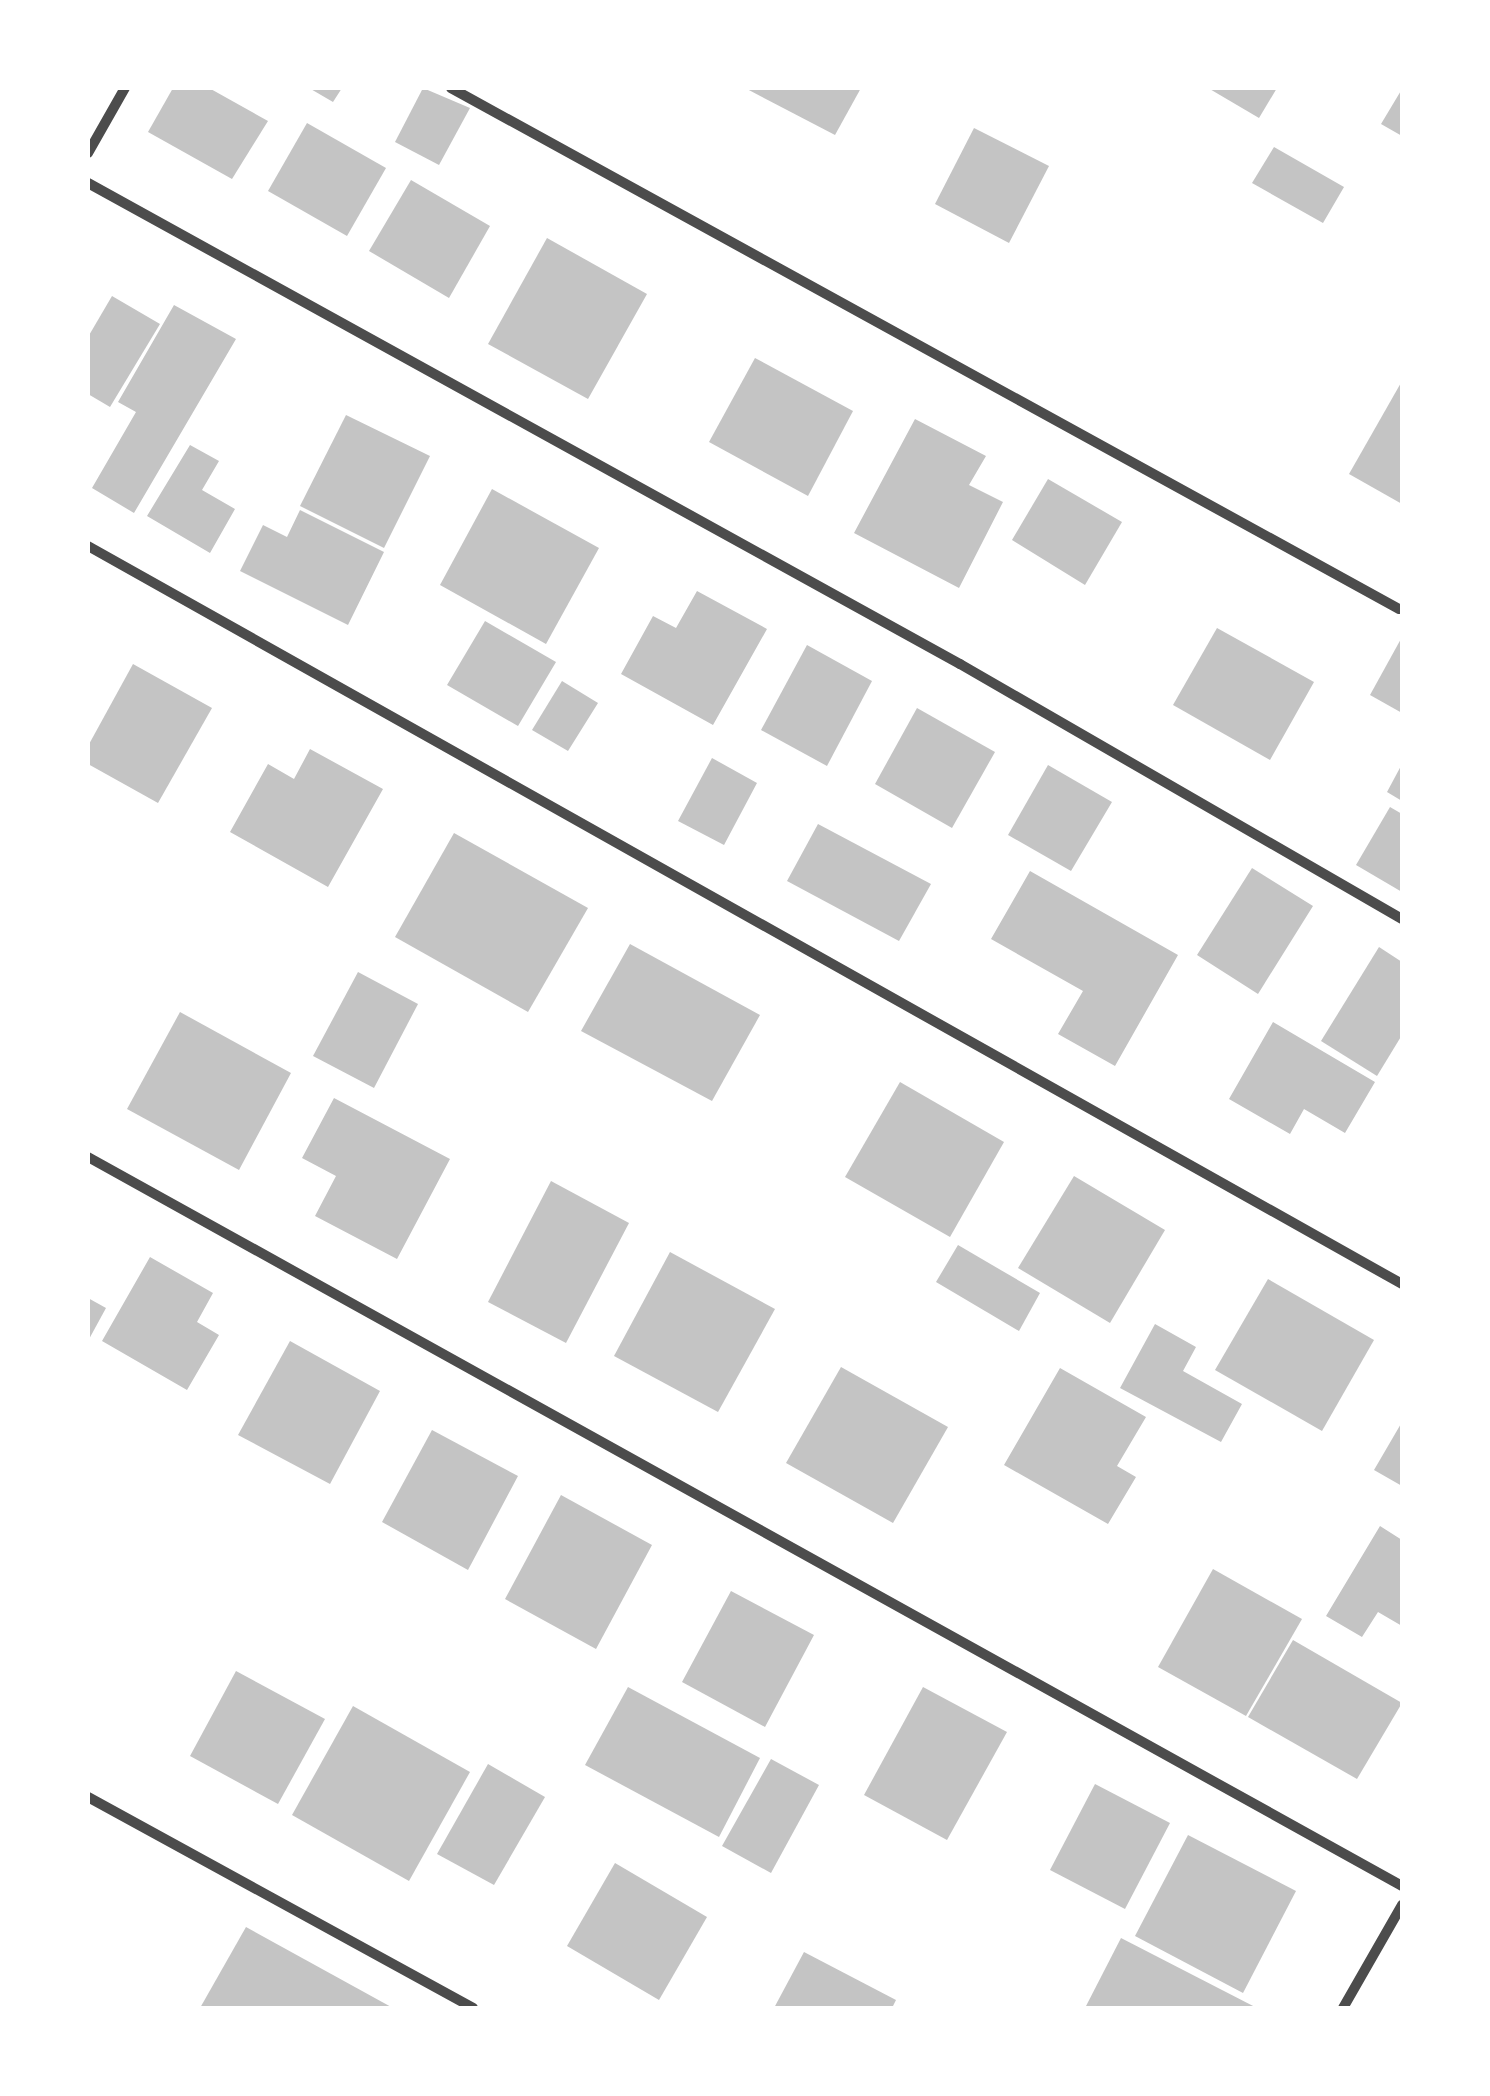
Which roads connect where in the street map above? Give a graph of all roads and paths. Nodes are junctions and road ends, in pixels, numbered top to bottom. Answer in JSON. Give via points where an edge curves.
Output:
{"nodes":[{"id":1,"x":126,"y":88,"type":"edge"},
{"id":2,"x":451,"y":88,"type":"edge"},
{"id":3,"x":88,"y":153,"type":"edge"},
{"id":4,"x":88,"y":183,"type":"edge"},
{"id":5,"x":88,"y":546,"type":"edge"},
{"id":6,"x":1400,"y":609,"type":"dead end"},
{"id":7,"x":1402,"y":919,"type":"edge"},
{"id":8,"x":88,"y":1157,"type":"edge"},
{"id":9,"x":1402,"y":1284,"type":"edge"},
{"id":10,"x":88,"y":1797,"type":"edge"},
{"id":11,"x":1402,"y":1886,"type":"edge"},
{"id":12,"x":1402,"y":1905,"type":"edge"},
{"id":13,"x":474,"y":2008,"type":"edge"},
{"id":14,"x":1344,"y":2008,"type":"edge"}],
"edges":[{"from":1,"to":3,"type":"street"},
{"from":2,"to":6,"type":"street"},
{"from":4,"to":7,"type":"street","via":[[943,654]]},
{"from":5,"to":9,"type":"street"},
{"from":8,"to":11,"type":"street"},
{"from":10,"to":13,"type":"street"},
{"from":12,"to":14,"type":"street"}]}
